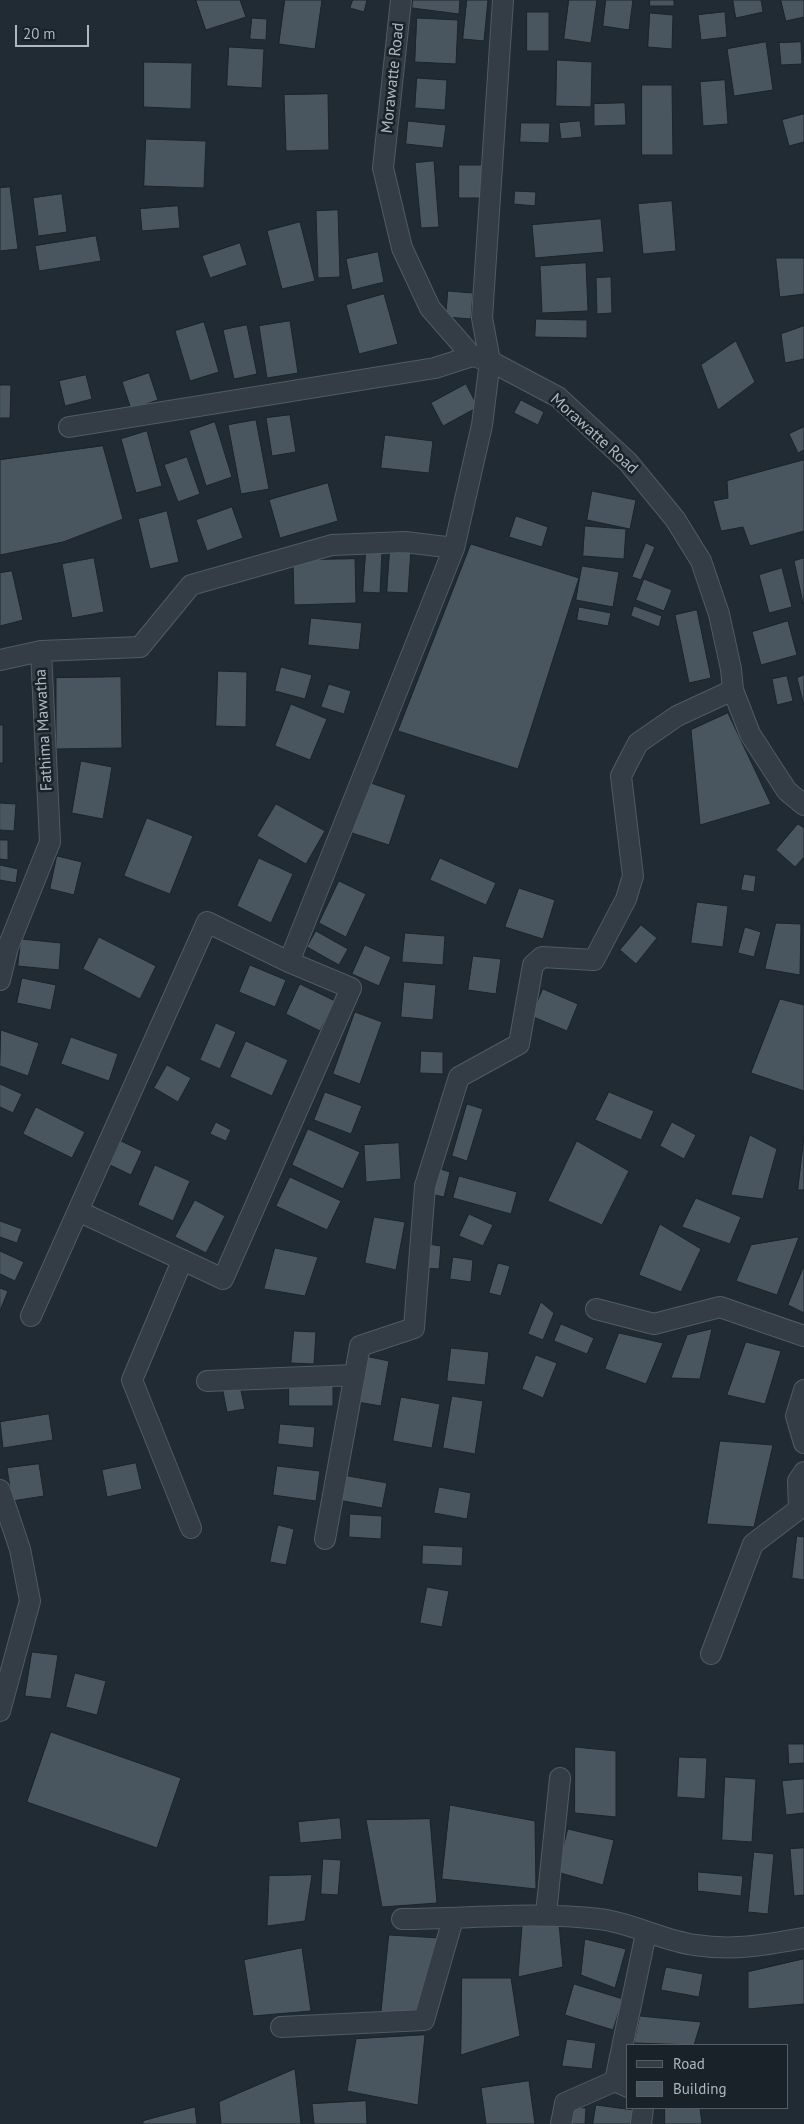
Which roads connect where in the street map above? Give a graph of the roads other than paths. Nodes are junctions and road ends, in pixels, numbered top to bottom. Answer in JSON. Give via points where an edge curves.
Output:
{"nodes":[{"id":1,"x":401,"y":0,"type":"edge"},
{"id":2,"x":503,"y":0,"type":"edge"},
{"id":3,"x":481,"y":358,"type":"junction"},
{"id":4,"x":69,"y":427,"type":"dead end"},
{"id":5,"x":454,"y":548,"type":"junction"},
{"id":6,"x":40,"y":651,"type":"junction"},
{"id":7,"x":0,"y":660,"type":"edge"},
{"id":8,"x":733,"y":690,"type":"junction"},
{"id":9,"x":804,"y":805,"type":"edge"},
{"id":10,"x":289,"y":962,"type":"junction"},
{"id":11,"x":0,"y":980,"type":"edge"},
{"id":12,"x":78,"y":1211,"type":"junction"},
{"id":13,"x":182,"y":1261,"type":"junction"},
{"id":14,"x":596,"y":1308,"type":"dead end"},
{"id":15,"x":30,"y":1316,"type":"dead end"},
{"id":16,"x":804,"y":1336,"type":"edge"},
{"id":17,"x":355,"y":1375,"type":"junction"},
{"id":18,"x":208,"y":1381,"type":"dead end"},
{"id":19,"x":804,"y":1390,"type":"edge"},
{"id":20,"x":804,"y":1443,"type":"edge"},
{"id":21,"x":804,"y":1472,"type":"edge"},
{"id":22,"x":0,"y":1490,"type":"edge"},
{"id":23,"x":191,"y":1528,"type":"dead end"},
{"id":24,"x":324,"y":1539,"type":"dead end"},
{"id":25,"x":711,"y":1654,"type":"dead end"},
{"id":26,"x":0,"y":1711,"type":"edge"},
{"id":27,"x":560,"y":1778,"type":"dead end"},
{"id":28,"x":546,"y":1914,"type":"junction"},
{"id":29,"x":402,"y":1919,"type":"dead end"},
{"id":30,"x":453,"y":1919,"type":"junction"},
{"id":31,"x":646,"y":1933,"type":"junction"},
{"id":32,"x":804,"y":1938,"type":"edge"},
{"id":33,"x":281,"y":2027,"type":"dead end"},
{"id":34,"x":628,"y":2044,"type":"edge"},
{"id":35,"x":626,"y":2054,"type":"edge"},
{"id":36,"x":621,"y":2084,"type":"edge"},
{"id":37,"x":643,"y":2109,"type":"edge"},
{"id":38,"x":561,"y":2124,"type":"edge"},
{"id":39,"x":641,"y":2124,"type":"edge"}],
"edges":[{"from":1,"to":3,"type":"street","name":"Morawatte Road","via":[[383,168],[402,248],[430,308]]},
{"from":2,"to":3,"type":"street"},
{"from":3,"to":4,"type":"street"},
{"from":3,"to":5,"type":"street","via":[[482,424]]},
{"from":3,"to":8,"type":"street","name":"Morawatte Road","via":[[558,397],[628,462],[675,519],[704,570],[719,614]]},
{"from":5,"to":6,"type":"street","name":"Fathima Mawatha","via":[[405,542],[332,545],[191,585],[140,647]]},
{"from":5,"to":10,"type":"street"},
{"from":6,"to":7,"type":"street"},
{"from":6,"to":11,"type":"street","name":"Fathima Mawatha","via":[[50,842],[8,947]]},
{"from":8,"to":9,"type":"street","name":"Morawatte Road","via":[[750,734],[787,791]]},
{"from":8,"to":17,"type":"street","via":[[677,716],[638,743],[621,776],[633,876],[626,899],[594,960],[542,957],[533,965],[519,1044],[459,1077],[425,1186],[414,1328],[360,1346]]},
{"from":10,"to":12,"type":"street","via":[[207,922]]},
{"from":10,"to":13,"type":"street","via":[[351,988],[223,1279]]},
{"from":12,"to":13,"type":"street"},
{"from":12,"to":15,"type":"street"},
{"from":13,"to":23,"type":"street","via":[[132,1380]]},
{"from":14,"to":16,"type":"street","via":[[654,1324],[720,1307]]},
{"from":17,"to":18,"type":"street"},
{"from":17,"to":24,"type":"street"},
{"from":19,"to":20,"type":"street","via":[[796,1416]]},
{"from":21,"to":25,"type":"street","via":[[798,1481],[800,1509],[753,1544]]},
{"from":22,"to":26,"type":"street","via":[[20,1549],[30,1601]]},
{"from":27,"to":28,"type":"street"},
{"from":28,"to":30,"type":"street"},
{"from":28,"to":31,"type":"street","via":[[601,1919]]},
{"from":29,"to":30,"type":"street"},
{"from":30,"to":33,"type":"street","via":[[424,2020]]},
{"from":31,"to":32,"type":"street","via":[[694,1945],[740,1949]]},
{"from":31,"to":34,"type":"street"},
{"from":35,"to":36,"type":"street"},
{"from":36,"to":38,"type":"street","via":[[565,2103]]},
{"from":37,"to":39,"type":"street"}]}
